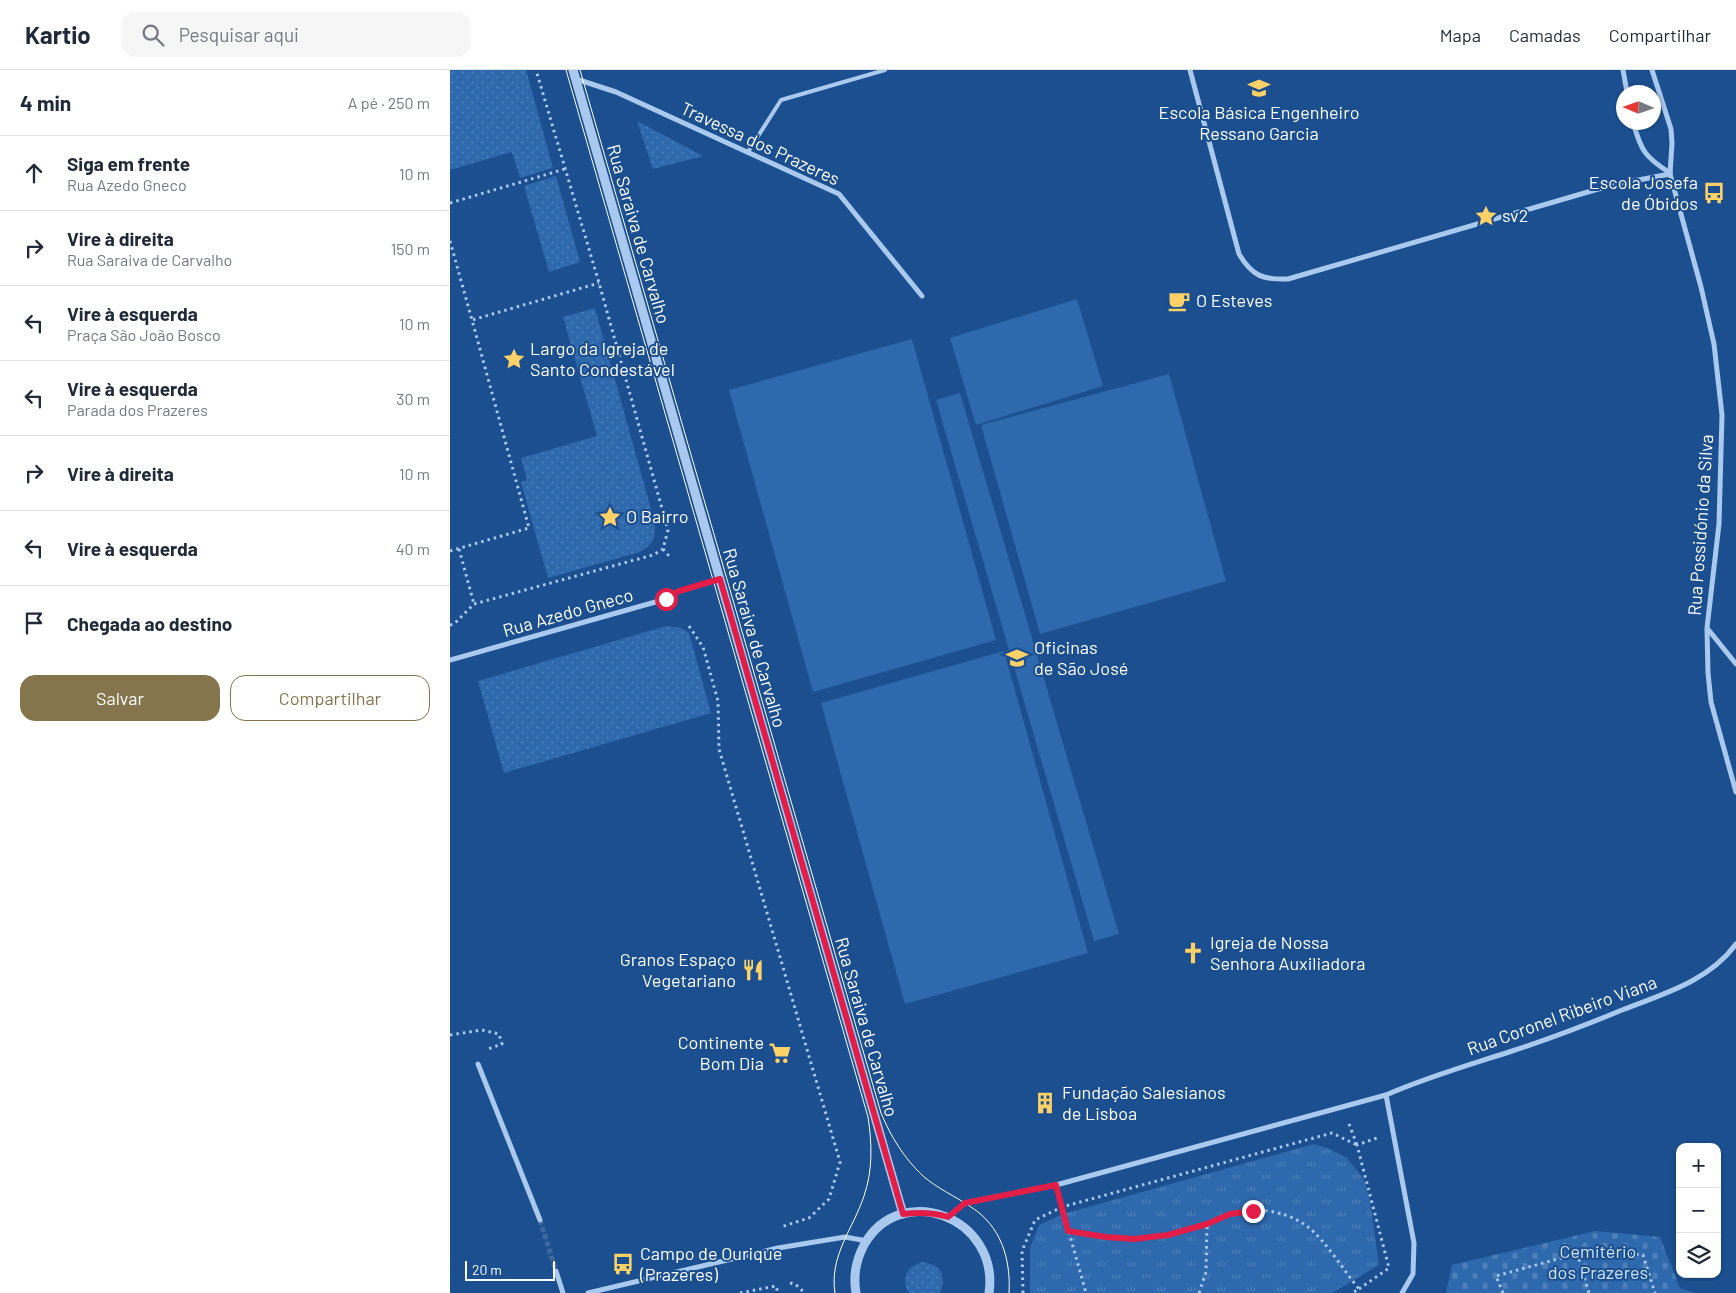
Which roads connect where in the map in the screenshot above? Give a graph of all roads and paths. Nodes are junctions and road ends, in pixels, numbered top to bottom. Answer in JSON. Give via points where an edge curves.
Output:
{"nodes":[{"id":1,"x":536,"y":70,"type":"edge"},
{"id":2,"x":573,"y":70,"type":"edge"},
{"id":3,"x":885,"y":70,"type":"edge"},
{"id":4,"x":1190,"y":70,"type":"edge"},
{"id":5,"x":1623,"y":70,"type":"edge"},
{"id":6,"x":1652,"y":70,"type":"edge"},
{"id":7,"x":576,"y":80,"type":"junction"},
{"id":8,"x":1626,"y":85,"type":"edge"},
{"id":9,"x":1635,"y":130,"type":"edge"},
{"id":10,"x":748,"y":152,"type":"junction"},
{"id":11,"x":566,"y":168,"type":"junction"},
{"id":12,"x":1670,"y":174,"type":"junction"},
{"id":13,"x":450,"y":202,"type":"edge"},
{"id":14,"x":450,"y":241,"type":"edge"},
{"id":15,"x":598,"y":283,"type":"junction"},
{"id":16,"x":922,"y":296,"type":"dead end"},
{"id":17,"x":472,"y":320,"type":"junction"},
{"id":18,"x":458,"y":549,"type":"junction"},
{"id":19,"x":663,"y":549,"type":"junction"},
{"id":20,"x":450,"y":551,"type":"edge"},
{"id":21,"x":669,"y":556,"type":"dead end"},
{"id":22,"x":720,"y":579,"type":"junction"},
{"id":23,"x":474,"y":604,"type":"junction"},
{"id":24,"x":450,"y":625,"type":"edge"},
{"id":25,"x":689,"y":626,"type":"dead end"},
{"id":26,"x":1707,"y":628,"type":"junction"},
{"id":27,"x":450,"y":660,"type":"edge"},
{"id":28,"x":1736,"y":664,"type":"edge"},
{"id":29,"x":1736,"y":792,"type":"edge"},
{"id":30,"x":1736,"y":944,"type":"edge"},
{"id":31,"x":450,"y":1035,"type":"edge"},
{"id":32,"x":478,"y":1064,"type":"joint"},
{"id":33,"x":1386,"y":1095,"type":"junction"},
{"id":34,"x":1394,"y":1132,"type":"junction"},
{"id":35,"x":1357,"y":1145,"type":"junction"},
{"id":36,"x":1056,"y":1185,"type":"junction"},
{"id":37,"x":1062,"y":1207,"type":"junction"},
{"id":38,"x":903,"y":1214,"type":"junction"},
{"id":39,"x":948,"y":1217,"type":"junction"},
{"id":40,"x":540,"y":1220,"type":"tunnel mouth"},
{"id":41,"x":1207,"y":1224,"type":"junction"},
{"id":42,"x":774,"y":1230,"type":"dead end"},
{"id":43,"x":1068,"y":1231,"type":"junction"},
{"id":44,"x":867,"y":1240,"type":"junction"},
{"id":45,"x":1577,"y":1253,"type":"junction"},
{"id":46,"x":556,"y":1271,"type":"tunnel mouth"},
{"id":47,"x":790,"y":1283,"type":"dead end"},
{"id":48,"x":1359,"y":1290,"type":"junction"},
{"id":49,"x":563,"y":1293,"type":"edge"},
{"id":50,"x":588,"y":1293,"type":"edge"},
{"id":51,"x":740,"y":1293,"type":"edge"},
{"id":52,"x":778,"y":1293,"type":"edge"},
{"id":53,"x":805,"y":1293,"type":"edge"},
{"id":54,"x":856,"y":1293,"type":"edge"},
{"id":55,"x":989,"y":1293,"type":"edge"},
{"id":56,"x":1022,"y":1293,"type":"edge"},
{"id":57,"x":1086,"y":1293,"type":"edge"},
{"id":58,"x":1199,"y":1293,"type":"edge"},
{"id":59,"x":1352,"y":1293,"type":"edge"},
{"id":60,"x":1402,"y":1293,"type":"edge"},
{"id":61,"x":1503,"y":1293,"type":"edge"},
{"id":62,"x":1590,"y":1293,"type":"edge"},
{"id":63,"x":1655,"y":1293,"type":"edge"}],
"edges":[{"from":1,"to":11,"type":"path"},
{"from":2,"to":7,"type":"street","name":"Rua Saraiva de Carvalho"},
{"from":3,"to":10,"type":"lane","via":[[781,100]]},
{"from":4,"to":12,"type":"street","via":[[1239,254],[1256,275],[1272,280],[1288,279],[1612,185]]},
{"from":5,"to":8,"type":"street"},
{"from":6,"to":12,"type":"street","name":"Rua Possidónio da Silva","via":[[1671,129]]},
{"from":7,"to":10,"type":"street","name":"Travessa dos Prazeres","via":[[616,92]]},
{"from":7,"to":22,"type":"street","name":"Rua Saraiva de Carvalho"},
{"from":9,"to":12,"type":"street","via":[[1645,154]]},
{"from":10,"to":16,"type":"street","name":"Travessa dos Prazeres","via":[[838,194]]},
{"from":11,"to":13,"type":"path"},
{"from":11,"to":15,"type":"path"},
{"from":12,"to":26,"type":"street","name":"Rua Possidónio da Silva","via":[[1714,344],[1722,415],[1718,524]]},
{"from":14,"to":17,"type":"path"},
{"from":15,"to":17,"type":"path"},
{"from":15,"to":19,"type":"path","via":[[668,530]]},
{"from":17,"to":18,"type":"path","via":[[529,528]]},
{"from":18,"to":20,"type":"path"},
{"from":18,"to":23,"type":"path"},
{"from":19,"to":21,"type":"path"},
{"from":19,"to":23,"type":"path","via":[[653,555]]},
{"from":22,"to":27,"type":"street","name":"Rua Azedo Gneco","via":[[679,591],[666,599]]},
{"from":22,"to":38,"type":"street","name":"Rua Saraiva de Carvalho"},
{"from":23,"to":24,"type":"path"},
{"from":25,"to":42,"type":"path","via":[[703,647],[712,676],[718,701],[719,749],[840,1162],[830,1199],[809,1218]]},
{"from":26,"to":28,"type":"street","name":"Rua Possidónio da Silva"},
{"from":26,"to":29,"type":"street","via":[[1711,702]]},
{"from":30,"to":33,"type":"street","name":"Rua Coronel Ribeiro Viana","via":[[1723,960],[1681,987],[1549,1039],[1418,1081]]},
{"from":31,"to":32,"type":"path","via":[[482,1030],[499,1034],[502,1044],[480,1052],[484,1062]]},
{"from":32,"to":40,"type":"street"},
{"from":33,"to":34,"type":"street"},
{"from":33,"to":36,"type":"street","name":"Rua Coronel Ribeiro Viana"},
{"from":34,"to":35,"type":"path"},
{"from":34,"to":60,"type":"street","via":[[1414,1243],[1413,1274]]},
{"from":35,"to":37,"type":"path","via":[[1332,1133]]},
{"from":35,"to":48,"type":"path","via":[[1388,1268]]},
{"from":36,"to":37,"type":"path"},
{"from":36,"to":39,"type":"street","name":"Rua Coronel Ribeiro Viana","via":[[965,1203]]},
{"from":37,"to":43,"type":"path"},
{"from":37,"to":56,"type":"path","via":[[1035,1220],[1022,1251]]},
{"from":38,"to":39,"type":"street","via":[[926,1212]]},
{"from":38,"to":44,"type":"street","via":[[876,1229]]},
{"from":39,"to":55,"type":"street","via":[[973,1234],[982,1247],[988,1261]]},
{"from":41,"to":43,"type":"path","via":[[1168,1235],[1134,1239]]},
{"from":41,"to":48,"type":"path","via":[[1230,1214],[1253,1211],[1268,1210],[1288,1215],[1309,1227]]},
{"from":41,"to":58,"type":"path","via":[[1206,1272]]},
{"from":43,"to":57,"type":"path"},
{"from":44,"to":50,"type":"street","via":[[845,1237],[778,1248]]},
{"from":44,"to":54,"type":"street","via":[[855,1269]]},
{"from":45,"to":61,"type":"path","via":[[1496,1276]]},
{"from":45,"to":62,"type":"path"},
{"from":45,"to":63,"type":"path","via":[[1594,1249],[1643,1255]]},
{"from":46,"to":49,"type":"street"},
{"from":47,"to":53,"type":"path"},
{"from":48,"to":59,"type":"path"},
{"from":51,"to":52,"type":"path","via":[[776,1286]]}]}
